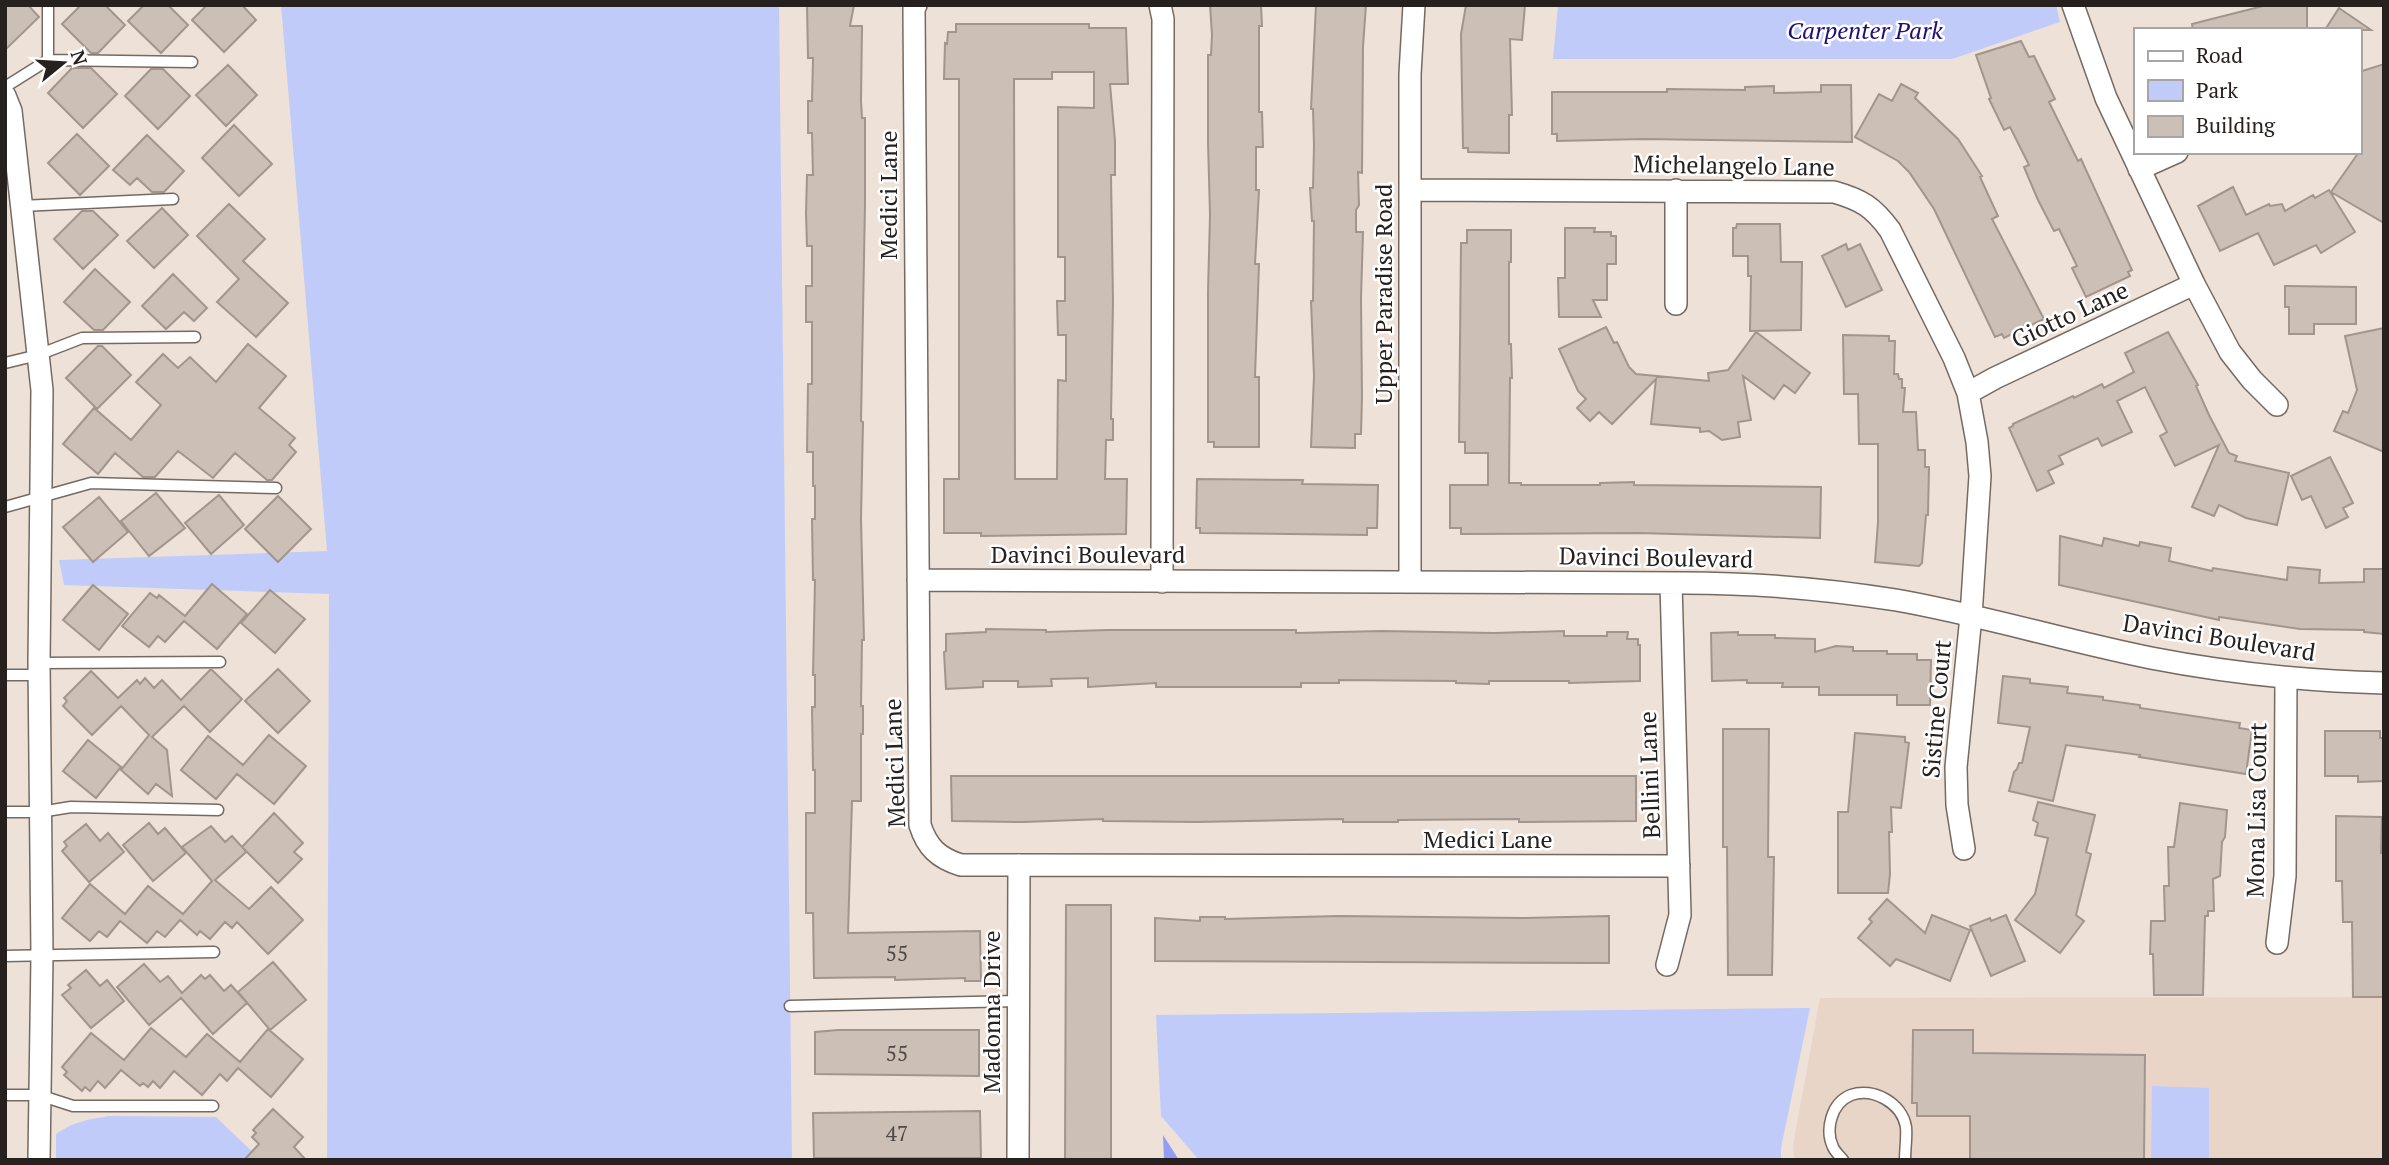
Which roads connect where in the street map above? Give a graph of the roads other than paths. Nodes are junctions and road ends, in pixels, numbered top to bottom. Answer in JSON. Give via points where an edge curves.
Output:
{"nodes":[{"id":1,"x":48,"y":5,"type":"edge"},
{"id":2,"x":916,"y":5,"type":"edge"},
{"id":3,"x":1160,"y":5,"type":"edge"},
{"id":4,"x":1414,"y":5,"type":"edge"},
{"id":5,"x":2073,"y":5,"type":"edge"},
{"id":6,"x":48,"y":60,"type":"junction"},
{"id":7,"x":192,"y":62,"type":"dead end"},
{"id":8,"x":5,"y":87,"type":"edge"},
{"id":9,"x":5,"y":96,"type":"edge"},
{"id":10,"x":2173,"y":154,"type":"edge"},
{"id":11,"x":2139,"y":169,"type":"junction"},
{"id":12,"x":1410,"y":190,"type":"junction"},
{"id":13,"x":1676,"y":190,"type":"junction"},
{"id":14,"x":173,"y":199,"type":"dead end"},
{"id":15,"x":21,"y":206,"type":"junction"},
{"id":16,"x":2194,"y":284,"type":"junction"},
{"id":17,"x":1676,"y":304,"type":"dead end"},
{"id":18,"x":195,"y":337,"type":"dead end"},
{"id":19,"x":38,"y":355,"type":"junction"},
{"id":20,"x":5,"y":363,"type":"edge"},
{"id":21,"x":1968,"y":393,"type":"junction"},
{"id":22,"x":2277,"y":405,"type":"dead end"},
{"id":23,"x":276,"y":488,"type":"dead end"},
{"id":24,"x":40,"y":498,"type":"junction"},
{"id":25,"x":5,"y":507,"type":"edge"},
{"id":26,"x":918,"y":580,"type":"junction"},
{"id":27,"x":1163,"y":582,"type":"junction"},
{"id":28,"x":1410,"y":582,"type":"junction"},
{"id":29,"x":1671,"y":583,"type":"junction"},
{"id":30,"x":1971,"y":616,"type":"junction"},
{"id":31,"x":220,"y":662,"type":"dead end"},
{"id":32,"x":39,"y":669,"type":"junction"},
{"id":33,"x":5,"y":675,"type":"edge"},
{"id":34,"x":2286,"y":678,"type":"junction"},
{"id":35,"x":2384,"y":683,"type":"edge"},
{"id":36,"x":218,"y":810,"type":"dead end"},
{"id":37,"x":5,"y":812,"type":"edge"},
{"id":38,"x":40,"y":812,"type":"junction"},
{"id":39,"x":1964,"y":849,"type":"dead end"},
{"id":40,"x":1019,"y":865,"type":"junction"},
{"id":41,"x":1679,"y":866,"type":"junction"},
{"id":42,"x":2277,"y":943,"type":"dead end"},
{"id":43,"x":214,"y":952,"type":"dead end"},
{"id":44,"x":5,"y":956,"type":"edge"},
{"id":45,"x":41,"y":956,"type":"junction"},
{"id":46,"x":1667,"y":965,"type":"dead end"},
{"id":47,"x":1018,"y":1001,"type":"junction"},
{"id":48,"x":790,"y":1006,"type":"dead end"},
{"id":49,"x":5,"y":1095,"type":"edge"},
{"id":50,"x":39,"y":1095,"type":"junction"},
{"id":51,"x":213,"y":1106,"type":"dead end"},
{"id":52,"x":39,"y":1160,"type":"edge"},
{"id":53,"x":1018,"y":1160,"type":"edge"},
{"id":54,"x":1843,"y":1160,"type":"edge"},
{"id":55,"x":1905,"y":1160,"type":"edge"}],
"edges":[{"from":1,"to":6,"type":"lane"},
{"from":2,"to":26,"type":"street","name":"Medici Lane"},
{"from":3,"to":27,"type":"street"},
{"from":4,"to":12,"type":"street","name":"Upper Paradise Road"},
{"from":5,"to":11,"type":"street","via":[[2106,97]]},
{"from":6,"to":7,"type":"lane"},
{"from":6,"to":8,"type":"lane"},
{"from":9,"to":15,"type":"street","via":[[11,111]]},
{"from":10,"to":11,"type":"street"},
{"from":11,"to":16,"type":"street"},
{"from":12,"to":13,"type":"street","name":"Michelangelo Lane"},
{"from":12,"to":28,"type":"street","name":"Upper Paradise Road"},
{"from":13,"to":17,"type":"street"},
{"from":13,"to":21,"type":"street","name":"Michelangelo Lane","via":[[1834,192],[1857,198],[1876,211],[1890,230]]},
{"from":14,"to":15,"type":"lane"},
{"from":15,"to":19,"type":"street"},
{"from":16,"to":21,"type":"street","name":"Giotto Lane"},
{"from":16,"to":22,"type":"street","via":[[2230,352]]},
{"from":18,"to":19,"type":"lane","via":[[82,338]]},
{"from":19,"to":20,"type":"lane"},
{"from":19,"to":24,"type":"street","via":[[42,390]]},
{"from":21,"to":30,"type":"street","name":"Michelangelo Lane","via":[[1980,476]]},
{"from":23,"to":24,"type":"lane","via":[[91,483]]},
{"from":24,"to":25,"type":"lane"},
{"from":24,"to":32,"type":"street"},
{"from":26,"to":27,"type":"street","name":"Davinci Boulevard"},
{"from":26,"to":40,"type":"street","name":"Medici Lane","via":[[920,825],[934,852],[946,861]]},
{"from":27,"to":28,"type":"street","name":"Davinci Boulevard"},
{"from":28,"to":29,"type":"street","name":"Davinci Boulevard"},
{"from":29,"to":30,"type":"street","name":"Davinci Boulevard","via":[[1824,590]]},
{"from":29,"to":41,"type":"street","name":"Bellini Lane"},
{"from":30,"to":34,"type":"street","name":"Davinci Boulevard","via":[[2148,657]]},
{"from":30,"to":39,"type":"street","name":"Sistine Court","via":[[1956,767]]},
{"from":31,"to":32,"type":"lane"},
{"from":32,"to":33,"type":"lane"},
{"from":32,"to":38,"type":"street"},
{"from":34,"to":35,"type":"street","name":"Davinci Boulevard"},
{"from":34,"to":42,"type":"street","name":"Mona Lisa Court","via":[[2285,876]]},
{"from":36,"to":38,"type":"lane","via":[[71,807]]},
{"from":37,"to":38,"type":"lane"},
{"from":38,"to":45,"type":"street"},
{"from":40,"to":41,"type":"street","name":"Medici Lane"},
{"from":40,"to":47,"type":"street","name":"Madonna Drive"},
{"from":41,"to":46,"type":"street","name":"Bellini Lane","via":[[1680,915]]},
{"from":43,"to":45,"type":"lane"},
{"from":44,"to":45,"type":"lane"},
{"from":45,"to":50,"type":"street"},
{"from":47,"to":48,"type":"lane"},
{"from":47,"to":53,"type":"street","name":"Madonna Drive"},
{"from":49,"to":50,"type":"lane"},
{"from":50,"to":51,"type":"lane","via":[[73,1106]]},
{"from":50,"to":52,"type":"street"},
{"from":54,"to":55,"type":"lane","via":[[1833,1150],[1828,1134],[1831,1119],[1850,1095],[1866,1093],[1899,1108],[1906,1127]]}]}
